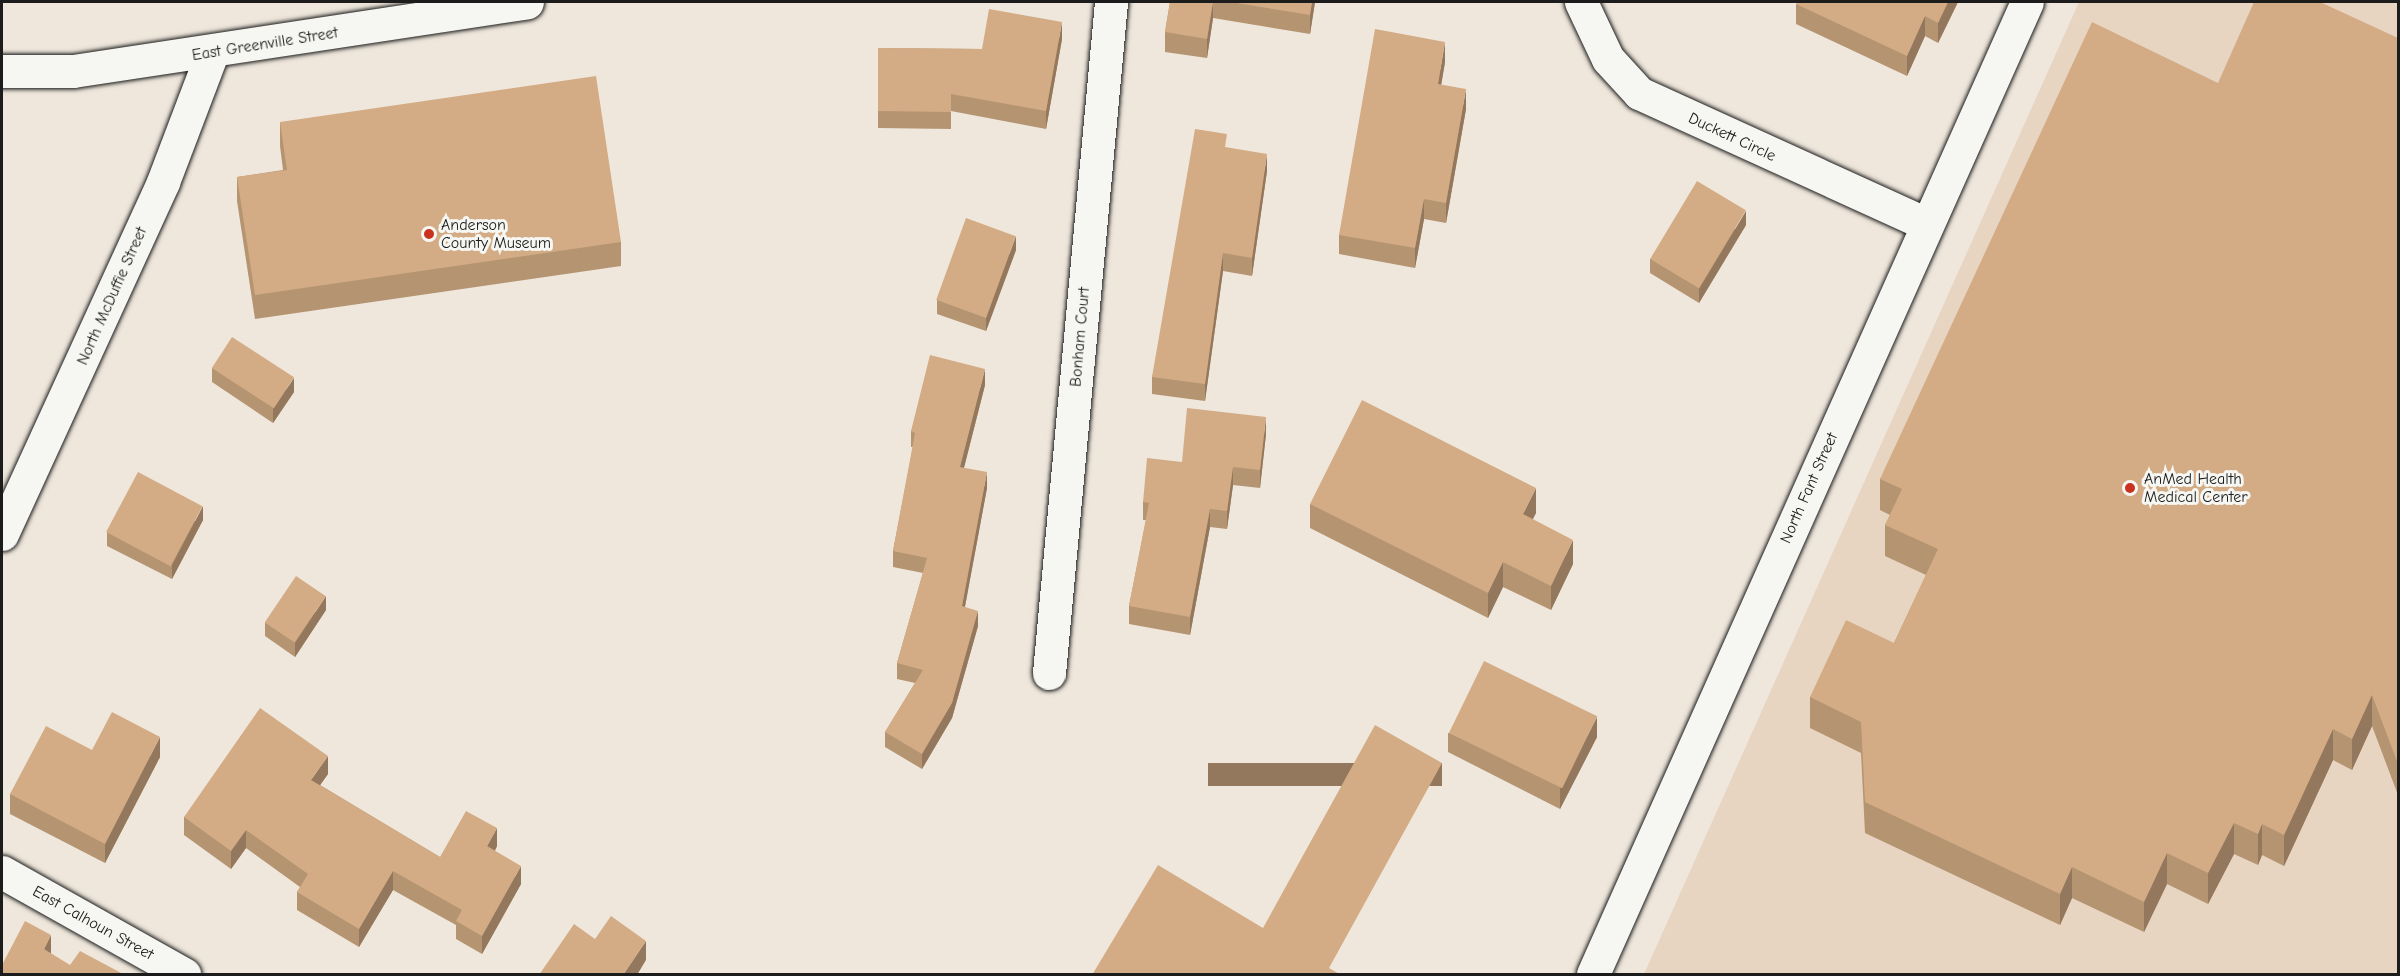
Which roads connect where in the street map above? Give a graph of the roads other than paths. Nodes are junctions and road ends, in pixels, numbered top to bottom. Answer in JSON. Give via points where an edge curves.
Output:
{"nodes":[{"id":1,"x":527,"y":2,"type":"edge"},
{"id":2,"x":1111,"y":2,"type":"edge"},
{"id":3,"x":1581,"y":2,"type":"edge"},
{"id":4,"x":2027,"y":2,"type":"edge"},
{"id":5,"x":212,"y":52,"type":"junction"},
{"id":6,"x":2,"y":71,"type":"edge"},
{"id":7,"x":1927,"y":224,"type":"junction"},
{"id":8,"x":2,"y":534,"type":"edge"},
{"id":9,"x":1049,"y":673,"type":"dead end"},
{"id":10,"x":2,"y":872,"type":"edge"},
{"id":11,"x":184,"y":975,"type":"edge"},
{"id":12,"x":1593,"y":975,"type":"edge"}],
"edges":[{"from":1,"to":5,"type":"street","name":"East Greenville Street"},
{"from":2,"to":9,"type":"street","name":"Bonham Court"},
{"from":3,"to":7,"type":"street","name":"Duckett Circle","via":[[1608,59],[1639,93]]},
{"from":4,"to":7,"type":"street","name":"North Fant Street"},
{"from":5,"to":6,"type":"street","name":"East Greenville Street","via":[[73,71]]},
{"from":5,"to":8,"type":"street","name":"North McDuffie Street","via":[[163,182]]},
{"from":7,"to":12,"type":"street","name":"North Fant Street"},
{"from":10,"to":11,"type":"street","name":"East Calhoun Street"}]}
